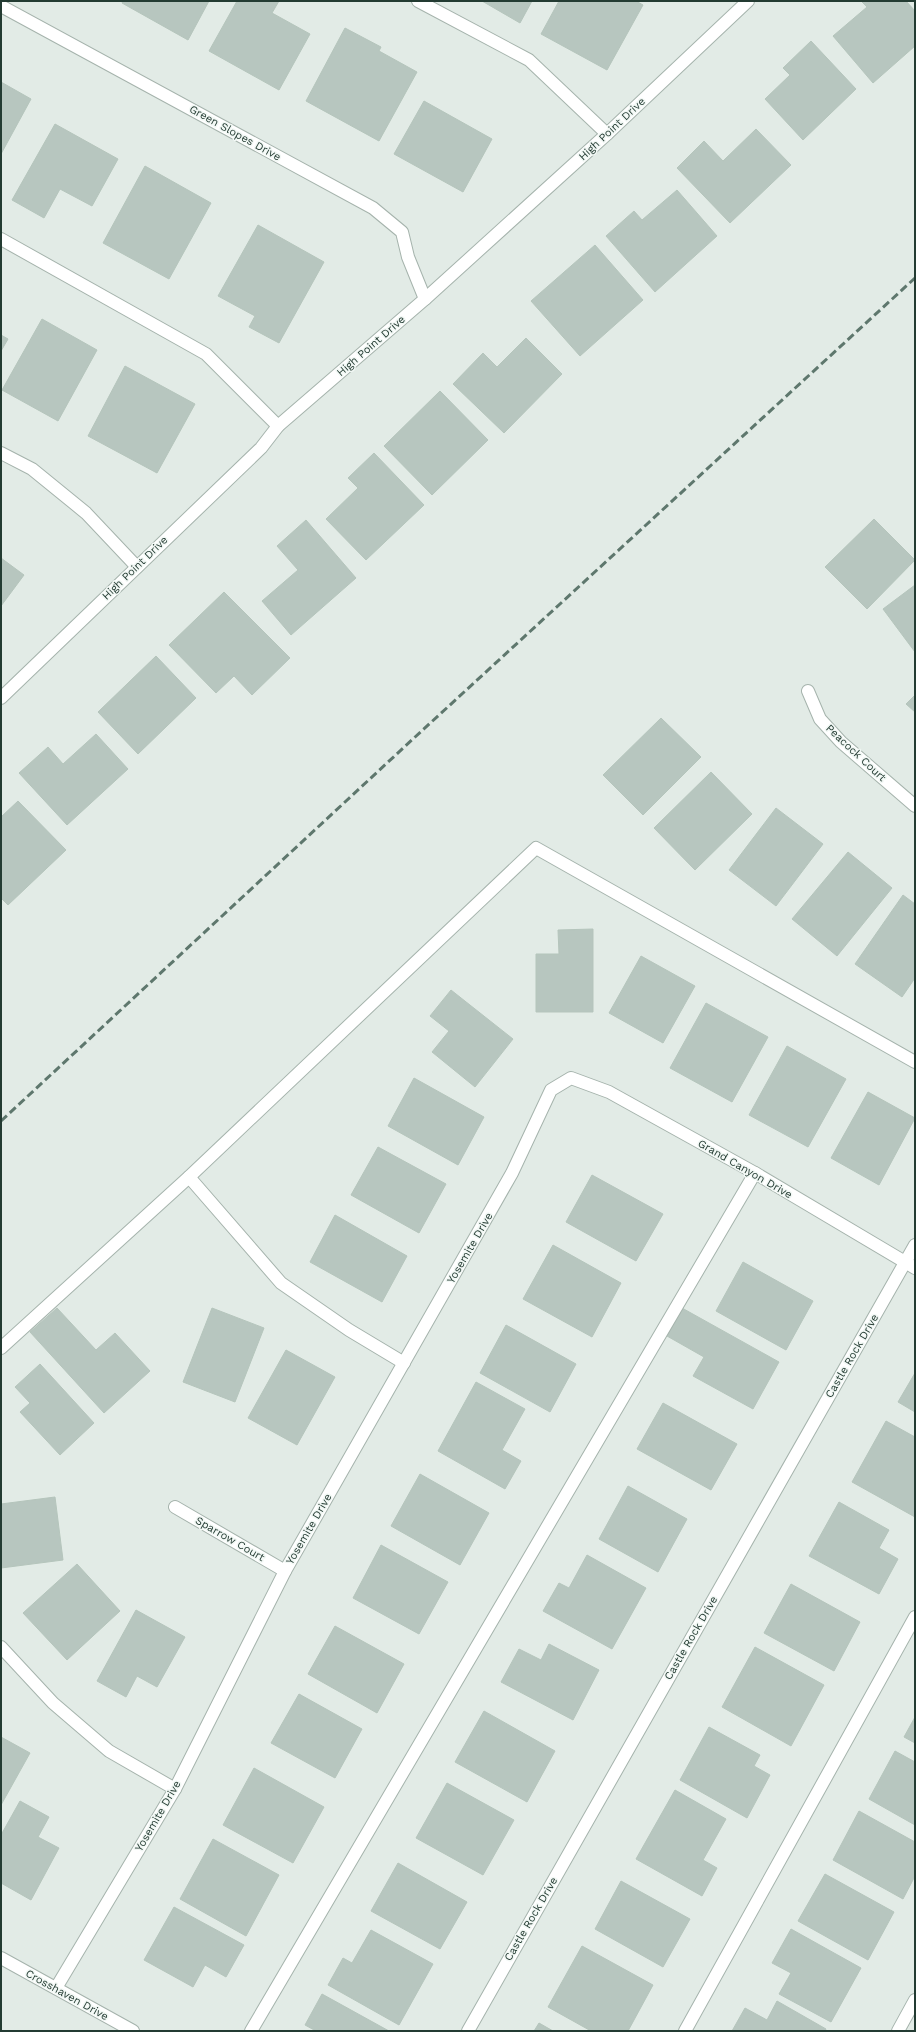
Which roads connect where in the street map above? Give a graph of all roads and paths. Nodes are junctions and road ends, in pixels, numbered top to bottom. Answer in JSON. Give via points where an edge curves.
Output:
{"nodes":[{"id":1,"x":418,"y":1,"type":"edge"},
{"id":2,"x":747,"y":1,"type":"edge"},
{"id":3,"x":1,"y":6,"type":"edge"},
{"id":4,"x":607,"y":134,"type":"junction"},
{"id":5,"x":1,"y":240,"type":"edge"},
{"id":6,"x":425,"y":300,"type":"junction"},
{"id":7,"x":278,"y":426,"type":"junction"},
{"id":8,"x":1,"y":453,"type":"edge"},
{"id":9,"x":137,"y":566,"type":"junction"},
{"id":10,"x":808,"y":691,"type":"dead end"},
{"id":11,"x":1,"y":698,"type":"edge"},
{"id":12,"x":915,"y":806,"type":"edge"},
{"id":13,"x":915,"y":1062,"type":"edge"},
{"id":14,"x":571,"y":1078,"type":"joint"},
{"id":15,"x":754,"y":1173,"type":"junction"},
{"id":16,"x":189,"y":1177,"type":"junction"},
{"id":17,"x":915,"y":1245,"type":"edge"},
{"id":18,"x":910,"y":1265,"type":"edge"},
{"id":19,"x":1,"y":1348,"type":"edge"},
{"id":20,"x":404,"y":1363,"type":"junction"},
{"id":21,"x":175,"y":1507,"type":"dead end"},
{"id":22,"x":285,"y":1571,"type":"junction"},
{"id":23,"x":915,"y":1617,"type":"edge"},
{"id":24,"x":1,"y":1647,"type":"edge"},
{"id":25,"x":175,"y":1789,"type":"junction"},
{"id":26,"x":1,"y":1958,"type":"edge"},
{"id":27,"x":56,"y":1988,"type":"junction"},
{"id":28,"x":915,"y":2000,"type":"edge"},
{"id":29,"x":133,"y":2031,"type":"edge"},
{"id":30,"x":251,"y":2031,"type":"edge"},
{"id":31,"x":468,"y":2031,"type":"edge"},
{"id":32,"x":685,"y":2031,"type":"edge"},
{"id":33,"x":898,"y":2031,"type":"edge"}],
"edges":[{"from":1,"to":4,"type":"street","via":[[529,60]]},
{"from":2,"to":4,"type":"street","name":"High Point Drive"},
{"from":3,"to":6,"type":"street","name":"Green Slopes Drive","via":[[373,208],[402,232],[408,257]]},
{"from":4,"to":6,"type":"street","name":"High Point Drive"},
{"from":5,"to":7,"type":"street","via":[[206,354]]},
{"from":6,"to":7,"type":"street","name":"High Point Drive"},
{"from":7,"to":9,"type":"street","name":"High Point Drive","via":[[261,448]]},
{"from":8,"to":9,"type":"street","via":[[32,469],[86,513]]},
{"from":9,"to":11,"type":"street","name":"High Point Drive"},
{"from":10,"to":12,"type":"street","name":"Peacock Court","via":[[820,719],[842,742]]},
{"from":13,"to":16,"type":"street","via":[[536,848]]},
{"from":14,"to":15,"type":"street","name":"Grand Canyon Drive","via":[[609,1092]]},
{"from":14,"to":20,"type":"street","name":"Yosemite Drive","via":[[551,1090],[512,1173]]},
{"from":15,"to":18,"type":"street","name":"Grand Canyon Drive"},
{"from":15,"to":30,"type":"street"},
{"from":16,"to":19,"type":"street"},
{"from":16,"to":20,"type":"street","via":[[281,1283],[349,1330]]},
{"from":17,"to":18,"type":"street","name":"Castle Rock Drive"},
{"from":18,"to":31,"type":"street","name":"Castle Rock Drive"},
{"from":20,"to":22,"type":"street","name":"Yosemite Drive"},
{"from":21,"to":22,"type":"street","name":"Sparrow Court"},
{"from":22,"to":25,"type":"street","name":"Yosemite Drive"},
{"from":23,"to":32,"type":"street"},
{"from":24,"to":25,"type":"street","via":[[53,1703],[109,1751]]},
{"from":25,"to":27,"type":"street","name":"Yosemite Drive"},
{"from":26,"to":27,"type":"street","name":"Crosshaven Drive"},
{"from":27,"to":29,"type":"street","name":"Crosshaven Drive"},
{"from":28,"to":33,"type":"street"}]}
